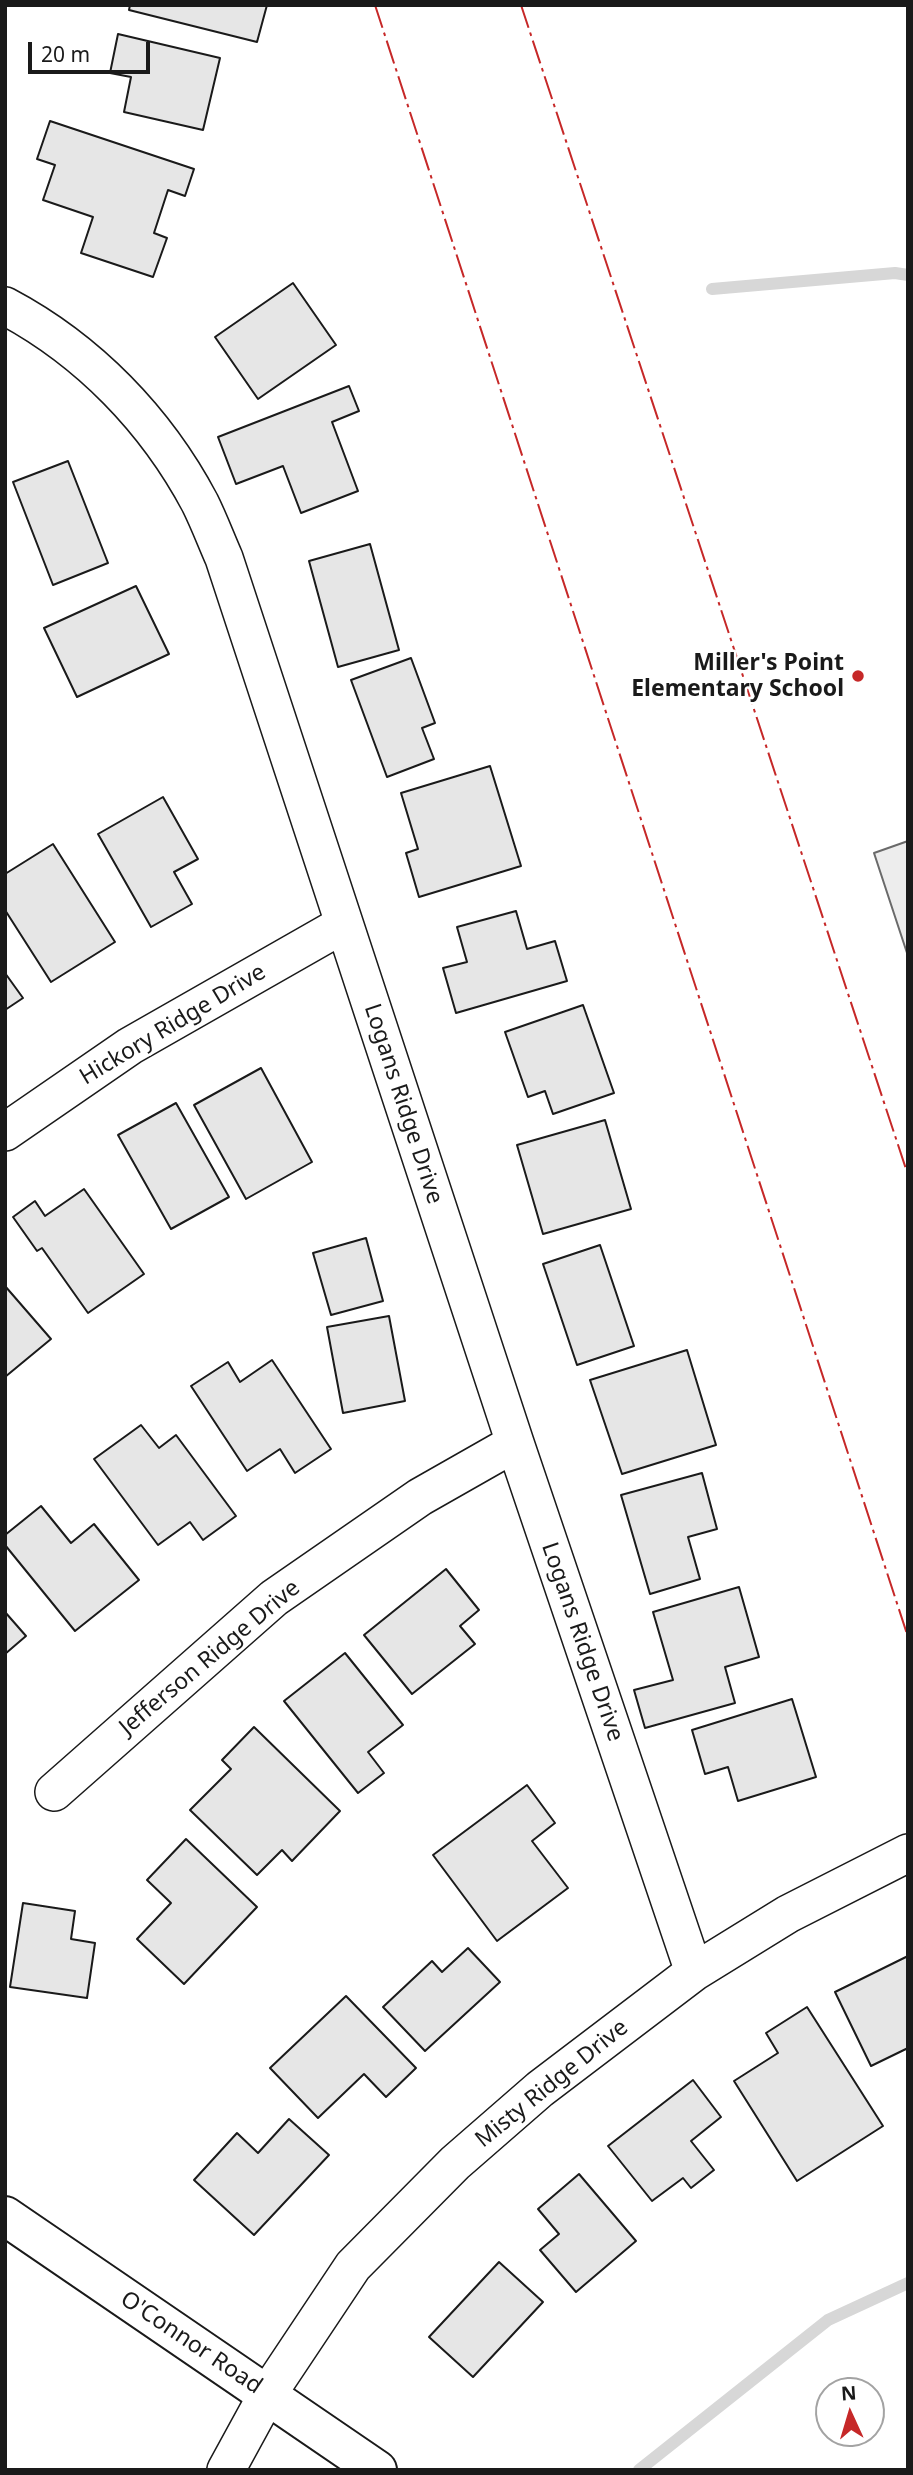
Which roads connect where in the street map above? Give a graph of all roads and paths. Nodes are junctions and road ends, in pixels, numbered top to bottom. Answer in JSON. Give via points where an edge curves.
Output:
{"nodes":[{"id":1,"x":5,"y":306,"type":"edge"},
{"id":2,"x":344,"y":924,"type":"junction"},
{"id":3,"x":5,"y":1132,"type":"edge"},
{"id":4,"x":514,"y":1443,"type":"junction"},
{"id":5,"x":54,"y":1792,"type":"dead end"},
{"id":6,"x":908,"y":1853,"type":"edge"},
{"id":7,"x":694,"y":1972,"type":"junction"},
{"id":8,"x":5,"y":2216,"type":"edge"},
{"id":9,"x":267,"y":2395,"type":"junction"},
{"id":10,"x":226,"y":2470,"type":"edge"},
{"id":11,"x":377,"y":2470,"type":"edge"}],
"edges":[{"from":1,"to":2,"type":"street","name":"Logans Ridge Drive","via":[[67,345],[104,376],[140,415],[200,504],[224,558]]},
{"from":2,"to":3,"type":"street","name":"Hickory Ridge Drive","via":[[130,1046]]},
{"from":2,"to":4,"type":"street","name":"Logans Ridge Drive"},
{"from":4,"to":5,"type":"street","name":"Jefferson Ridge Drive","via":[[420,1497],[274,1598]]},
{"from":4,"to":7,"type":"street","name":"Logans Ridge Drive"},
{"from":6,"to":7,"type":"street","name":"Misty Ridge Drive","via":[[788,1914]]},
{"from":7,"to":9,"type":"street","name":"Misty Ridge Drive","via":[[540,2089],[455,2163],[353,2266]]},
{"from":8,"to":9,"type":"main road","name":"O'Connor Road"},
{"from":9,"to":10,"type":"street","name":"Misty Ridge Drive"},
{"from":9,"to":11,"type":"main road","name":"O'Connor Road"}]}
